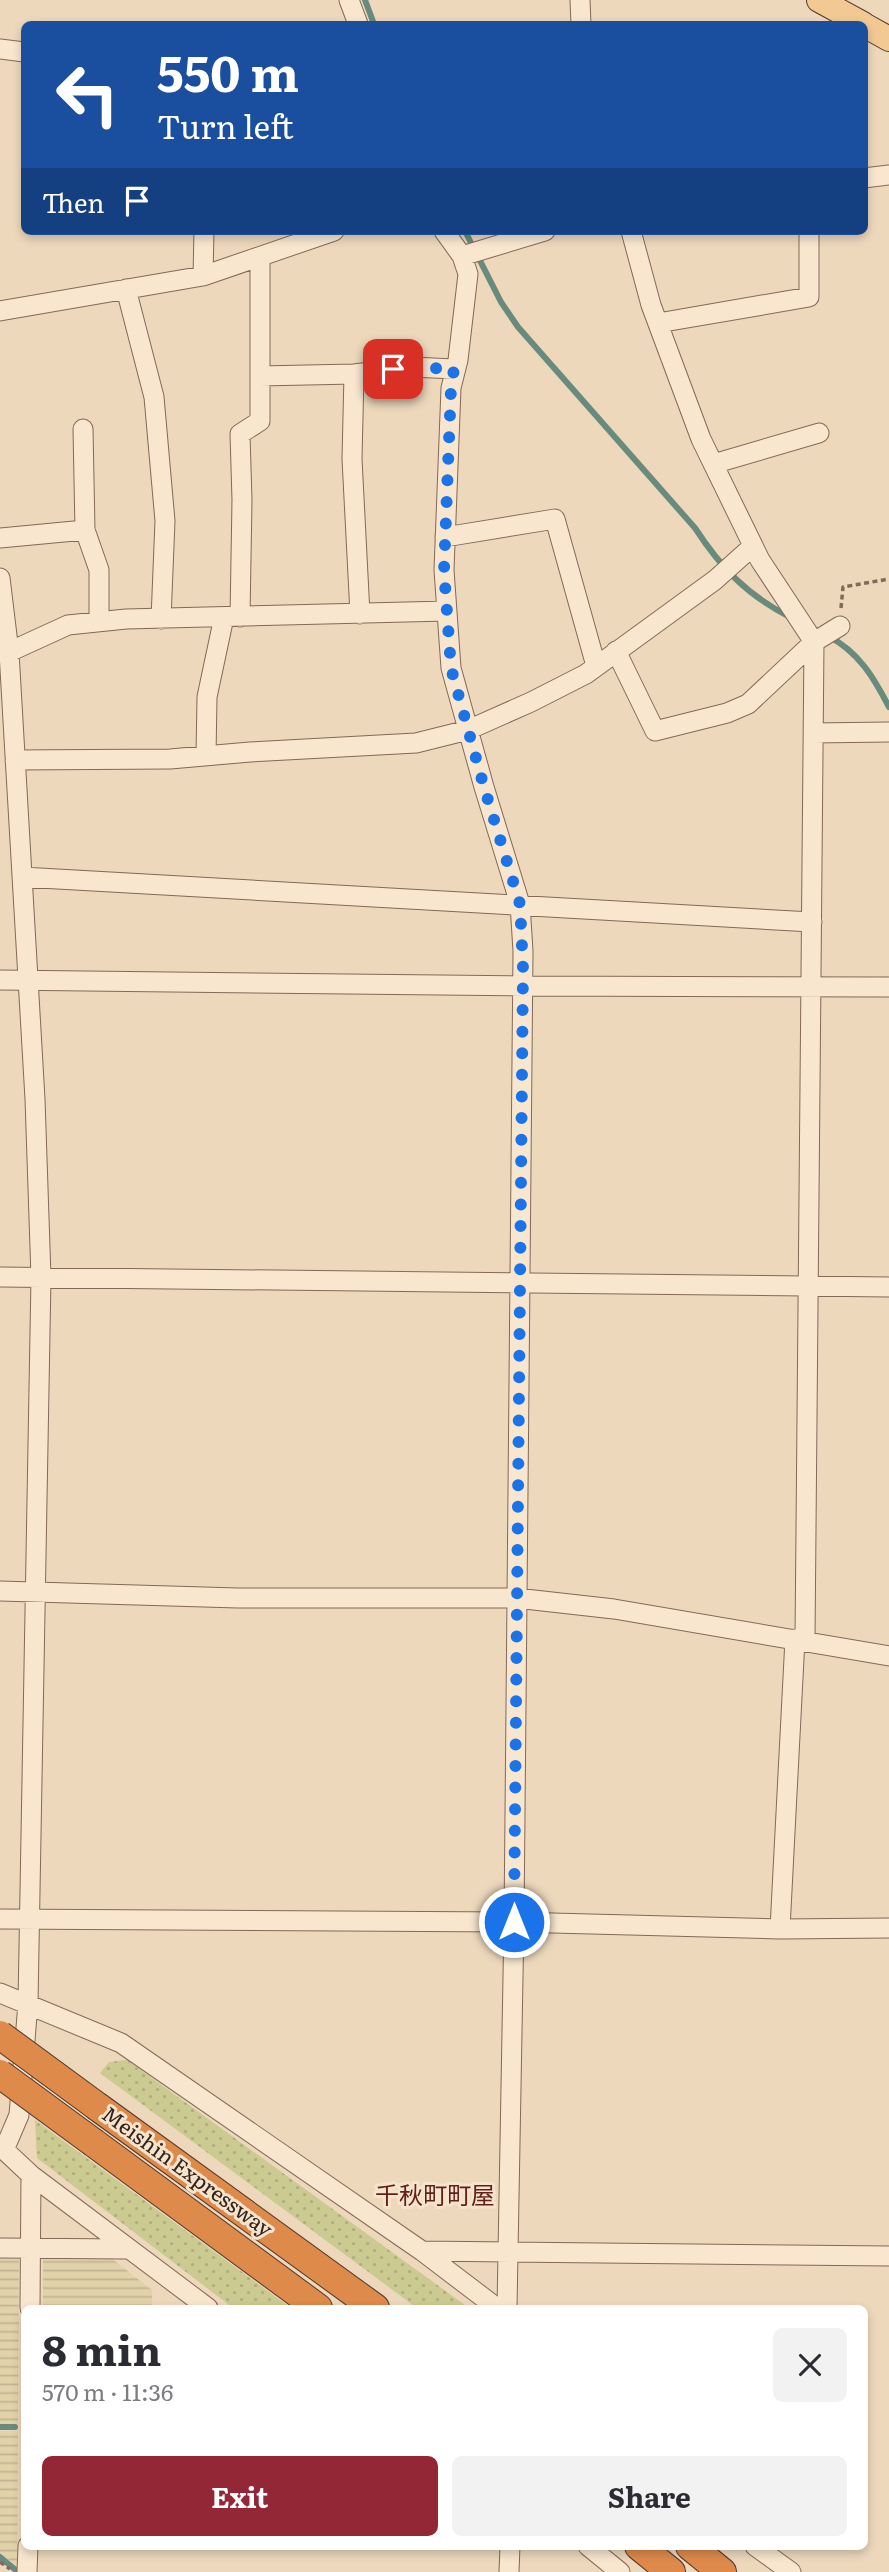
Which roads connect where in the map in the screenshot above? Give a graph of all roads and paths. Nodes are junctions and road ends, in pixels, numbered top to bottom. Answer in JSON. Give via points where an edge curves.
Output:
{"nodes":[{"id":1,"x":349,"y":0,"type":"edge"},
{"id":2,"x":580,"y":0,"type":"edge"},
{"id":3,"x":819,"y":0,"type":"edge"},
{"id":4,"x":357,"y":21,"type":"edge"},
{"id":5,"x":581,"y":21,"type":"edge"},
{"id":6,"x":857,"y":21,"type":"edge"},
{"id":7,"x":868,"y":27,"type":"edge"},
{"id":8,"x":889,"y":39,"type":"edge"},
{"id":9,"x":0,"y":49,"type":"edge"},
{"id":10,"x":21,"y":52,"type":"edge"},
{"id":11,"x":889,"y":176,"type":"edge"},
{"id":12,"x":868,"y":177,"type":"edge"},
{"id":13,"x":204,"y":235,"type":"edge"},
{"id":14,"x":323,"y":235,"type":"edge"},
{"id":15,"x":447,"y":235,"type":"edge"},
{"id":16,"x":532,"y":235,"type":"edge"},
{"id":17,"x":632,"y":235,"type":"edge"},
{"id":18,"x":809,"y":235,"type":"edge"},
{"id":19,"x":462,"y":256,"type":"junction"},
{"id":20,"x":260,"y":257,"type":"junction"},
{"id":21,"x":203,"y":276,"type":"junction"},
{"id":22,"x":126,"y":289,"type":"junction"},
{"id":23,"x":0,"y":311,"type":"edge"},
{"id":24,"x":658,"y":323,"type":"junction"},
{"id":25,"x":454,"y":369,"type":"junction"},
{"id":26,"x":354,"y":374,"type":"junction"},
{"id":27,"x":260,"y":376,"type":"junction"},
{"id":28,"x":83,"y":429,"type":"dead end"},
{"id":29,"x":819,"y":433,"type":"dead end"},
{"id":30,"x":713,"y":464,"type":"junction"},
{"id":31,"x":85,"y":530,"type":"junction"},
{"id":32,"x":445,"y":537,"type":"junction"},
{"id":33,"x":0,"y":538,"type":"edge"},
{"id":34,"x":753,"y":546,"type":"junction"},
{"id":35,"x":0,"y":578,"type":"edge"},
{"id":36,"x":889,"y":579,"type":"edge"},
{"id":37,"x":447,"y":611,"type":"junction"},
{"id":38,"x":360,"y":614,"type":"junction"},
{"id":39,"x":232,"y":617,"type":"junction"},
{"id":40,"x":161,"y":619,"type":"junction"},
{"id":41,"x":99,"y":622,"type":"junction"},
{"id":42,"x":840,"y":626,"type":"joint"},
{"id":43,"x":814,"y":642,"type":"junction"},
{"id":44,"x":5,"y":652,"type":"edge"},
{"id":45,"x":616,"y":652,"type":"junction"},
{"id":46,"x":596,"y":666,"type":"junction"},
{"id":47,"x":468,"y":730,"type":"junction"},
{"id":48,"x":889,"y":732,"type":"edge"},
{"id":49,"x":813,"y":733,"type":"junction"},
{"id":50,"x":206,"y":756,"type":"junction"},
{"id":51,"x":15,"y":760,"type":"junction"},
{"id":52,"x":22,"y":877,"type":"junction"},
{"id":53,"x":520,"y":904,"type":"junction"},
{"id":54,"x":811,"y":922,"type":"junction"},
{"id":55,"x":0,"y":980,"type":"edge"},
{"id":56,"x":28,"y":981,"type":"junction"},
{"id":57,"x":523,"y":986,"type":"junction"},
{"id":58,"x":889,"y":986,"type":"edge"},
{"id":59,"x":810,"y":987,"type":"junction"},
{"id":60,"x":0,"y":1277,"type":"edge"},
{"id":61,"x":41,"y":1278,"type":"junction"},
{"id":62,"x":519,"y":1282,"type":"junction"},
{"id":63,"x":808,"y":1286,"type":"junction"},
{"id":64,"x":889,"y":1287,"type":"edge"},
{"id":65,"x":0,"y":1591,"type":"edge"},
{"id":66,"x":36,"y":1591,"type":"junction"},
{"id":67,"x":516,"y":1598,"type":"junction"},
{"id":68,"x":800,"y":1640,"type":"junction"},
{"id":69,"x":889,"y":1656,"type":"edge"},
{"id":70,"x":0,"y":1919,"type":"edge"},
{"id":71,"x":31,"y":1920,"type":"junction"},
{"id":72,"x":514,"y":1922,"type":"junction"},
{"id":73,"x":780,"y":1928,"type":"junction"},
{"id":74,"x":889,"y":1928,"type":"edge"},
{"id":75,"x":0,"y":1993,"type":"edge"},
{"id":76,"x":28,"y":2003,"type":"junction"},
{"id":77,"x":0,"y":2035,"type":"edge"},
{"id":78,"x":0,"y":2074,"type":"edge"},
{"id":79,"x":2,"y":2148,"type":"edge"},
{"id":80,"x":31,"y":2175,"type":"junction"},
{"id":81,"x":0,"y":2248,"type":"edge"},
{"id":82,"x":30,"y":2248,"type":"junction"},
{"id":83,"x":126,"y":2249,"type":"junction"},
{"id":84,"x":422,"y":2251,"type":"junction"},
{"id":85,"x":509,"y":2251,"type":"junction"},
{"id":86,"x":889,"y":2256,"type":"edge"},
{"id":87,"x":30,"y":2305,"type":"edge"},
{"id":88,"x":204,"y":2305,"type":"edge"},
{"id":89,"x":314,"y":2305,"type":"edge"},
{"id":90,"x":371,"y":2305,"type":"edge"},
{"id":91,"x":493,"y":2305,"type":"edge"},
{"id":92,"x":507,"y":2305,"type":"edge"},
{"id":93,"x":28,"y":2550,"type":"edge"},
{"id":94,"x":510,"y":2550,"type":"edge"},
{"id":95,"x":593,"y":2550,"type":"edge"},
{"id":96,"x":644,"y":2550,"type":"edge"},
{"id":97,"x":695,"y":2550,"type":"edge"},
{"id":98,"x":761,"y":2550,"type":"edge"},
{"id":99,"x":27,"y":2572,"type":"edge"},
{"id":100,"x":509,"y":2572,"type":"edge"},
{"id":101,"x":620,"y":2572,"type":"edge"},
{"id":102,"x":671,"y":2572,"type":"edge"},
{"id":103,"x":722,"y":2572,"type":"edge"},
{"id":104,"x":791,"y":2572,"type":"edge"}],
"edges":[{"from":1,"to":4,"type":"street"},
{"from":2,"to":5,"type":"street"},
{"from":3,"to":6,"type":"main road"},
{"from":7,"to":8,"type":"main road"},
{"from":9,"to":10,"type":"street"},
{"from":11,"to":12,"type":"street"},
{"from":13,"to":21,"type":"street"},
{"from":14,"to":20,"type":"street"},
{"from":15,"to":19,"type":"street"},
{"from":16,"to":19,"type":"street"},
{"from":17,"to":24,"type":"street"},
{"from":18,"to":24,"type":"street","via":[[809,297]]},
{"from":19,"to":25,"type":"street","via":[[468,274]]},
{"from":20,"to":21,"type":"street"},
{"from":20,"to":27,"type":"street"},
{"from":21,"to":22,"type":"street"},
{"from":22,"to":23,"type":"street"},
{"from":22,"to":40,"type":"street","via":[[154,397],[164,521]]},
{"from":24,"to":30,"type":"street"},
{"from":25,"to":26,"type":"street","via":[[412,367]]},
{"from":25,"to":32,"type":"street"},
{"from":26,"to":27,"type":"street"},
{"from":26,"to":38,"type":"street","via":[[352,459]]},
{"from":27,"to":39,"type":"street","via":[[260,421],[240,434],[242,500]]},
{"from":28,"to":31,"type":"street"},
{"from":29,"to":30,"type":"street"},
{"from":30,"to":34,"type":"street"},
{"from":31,"to":33,"type":"street"},
{"from":31,"to":41,"type":"street","via":[[99,570]]},
{"from":32,"to":37,"type":"street"},
{"from":32,"to":46,"type":"street","via":[[555,519]]},
{"from":34,"to":43,"type":"street"},
{"from":34,"to":45,"type":"street","via":[[715,580]]},
{"from":35,"to":44,"type":"street"},
{"from":36,"to":42,"type":"path","via":[[843,587]]},
{"from":37,"to":38,"type":"street"},
{"from":37,"to":47,"type":"street","via":[[451,668]]},
{"from":38,"to":39,"type":"street"},
{"from":39,"to":40,"type":"street"},
{"from":39,"to":50,"type":"street","via":[[207,697]]},
{"from":40,"to":41,"type":"street"},
{"from":41,"to":44,"type":"street","via":[[68,625]]},
{"from":42,"to":43,"type":"street"},
{"from":43,"to":45,"type":"street","via":[[748,704],[655,731]]},
{"from":43,"to":49,"type":"street"},
{"from":44,"to":51,"type":"street"},
{"from":45,"to":46,"type":"street"},
{"from":46,"to":47,"type":"street"},
{"from":47,"to":50,"type":"street","via":[[416,743]]},
{"from":47,"to":53,"type":"street"},
{"from":48,"to":49,"type":"street"},
{"from":49,"to":54,"type":"street"},
{"from":50,"to":51,"type":"street"},
{"from":51,"to":52,"type":"street"},
{"from":52,"to":53,"type":"street"},
{"from":52,"to":56,"type":"street"},
{"from":53,"to":54,"type":"street"},
{"from":53,"to":57,"type":"street"},
{"from":54,"to":59,"type":"street"},
{"from":55,"to":56,"type":"street"},
{"from":56,"to":57,"type":"street"},
{"from":56,"to":61,"type":"street"},
{"from":57,"to":59,"type":"street"},
{"from":57,"to":62,"type":"street"},
{"from":58,"to":59,"type":"street"},
{"from":59,"to":63,"type":"street"},
{"from":60,"to":61,"type":"street"},
{"from":61,"to":62,"type":"street"},
{"from":61,"to":66,"type":"street"},
{"from":62,"to":63,"type":"street"},
{"from":62,"to":67,"type":"street"},
{"from":63,"to":64,"type":"street"},
{"from":63,"to":68,"type":"street"},
{"from":65,"to":66,"type":"street"},
{"from":66,"to":67,"type":"street","via":[[239,1598]]},
{"from":66,"to":71,"type":"street"},
{"from":67,"to":68,"type":"street"},
{"from":67,"to":72,"type":"street"},
{"from":68,"to":69,"type":"street"},
{"from":68,"to":73,"type":"street"},
{"from":70,"to":71,"type":"street"},
{"from":71,"to":72,"type":"street"},
{"from":71,"to":76,"type":"street"},
{"from":72,"to":73,"type":"street"},
{"from":72,"to":85,"type":"street"},
{"from":73,"to":74,"type":"street"},
{"from":75,"to":76,"type":"street"},
{"from":76,"to":79,"type":"street","via":[[19,2115]]},
{"from":76,"to":84,"type":"street","via":[[121,2043]]},
{"from":77,"to":90,"type":"highway","name":"Meishin Expressway","bridge":true},
{"from":78,"to":89,"type":"highway","name":"Meishin Expressway","bridge":true},
{"from":79,"to":80,"type":"street"},
{"from":80,"to":82,"type":"street"},
{"from":80,"to":83,"type":"street"},
{"from":81,"to":82,"type":"street"},
{"from":82,"to":83,"type":"street"},
{"from":82,"to":87,"type":"street"},
{"from":83,"to":88,"type":"street"},
{"from":84,"to":85,"type":"street"},
{"from":84,"to":91,"type":"street"},
{"from":85,"to":86,"type":"street"},
{"from":85,"to":92,"type":"street"},
{"from":93,"to":99,"type":"street"},
{"from":94,"to":100,"type":"street"},
{"from":95,"to":101,"type":"street"},
{"from":96,"to":102,"type":"highway"},
{"from":97,"to":103,"type":"highway"},
{"from":98,"to":104,"type":"street"}]}
